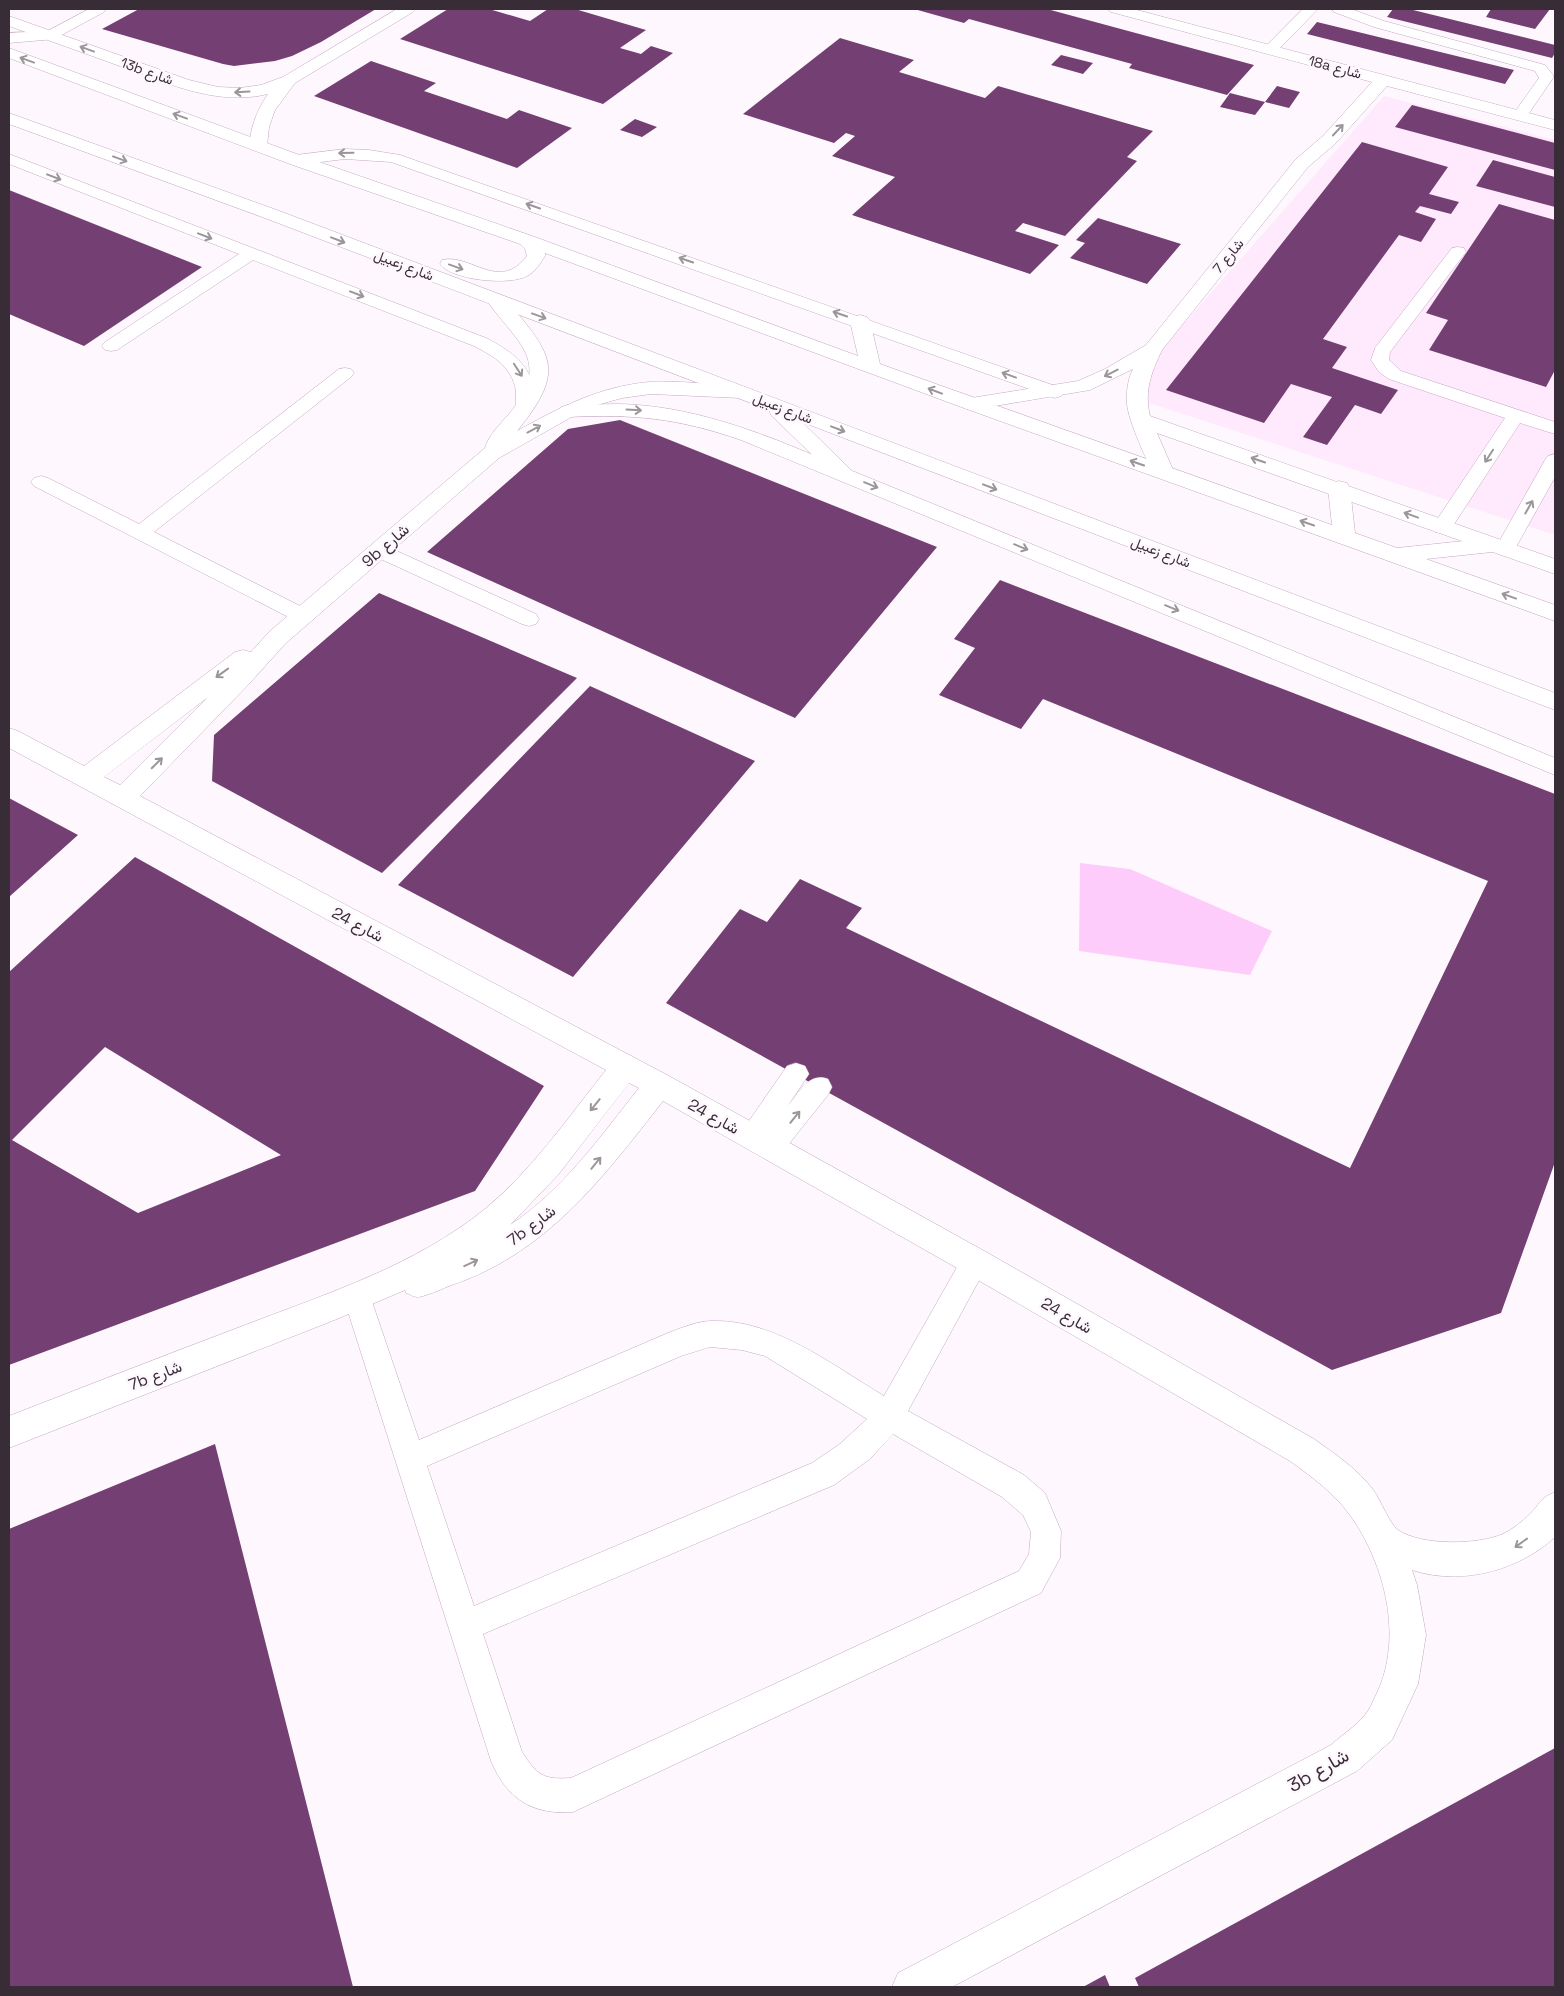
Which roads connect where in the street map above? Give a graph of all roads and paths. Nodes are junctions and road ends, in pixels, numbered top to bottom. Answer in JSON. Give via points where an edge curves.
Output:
{"nodes":[{"id":1,"x":99,"y":9,"type":"edge"},
{"id":2,"x":408,"y":9,"type":"edge"},
{"id":3,"x":1116,"y":9,"type":"edge"},
{"id":4,"x":1183,"y":9,"type":"edge"},
{"id":5,"x":1311,"y":9,"type":"edge"},
{"id":6,"x":1339,"y":9,"type":"edge"},
{"id":7,"x":1146,"y":12,"type":"edge"},
{"id":8,"x":9,"y":21,"type":"edge"},
{"id":9,"x":1169,"y":23,"type":"junction"},
{"id":10,"x":49,"y":36,"type":"junction"},
{"id":11,"x":9,"y":38,"type":"edge"},
{"id":12,"x":1270,"y":50,"type":"junction"},
{"id":13,"x":9,"y":53,"type":"edge"},
{"id":14,"x":1366,"y":75,"type":"junction"},
{"id":15,"x":289,"y":80,"type":"junction"},
{"id":16,"x":1383,"y":80,"type":"junction"},
{"id":17,"x":1520,"y":116,"type":"junction"},
{"id":18,"x":9,"y":118,"type":"edge"},
{"id":19,"x":1555,"y":125,"type":"edge"},
{"id":20,"x":258,"y":146,"type":"junction"},
{"id":21,"x":9,"y":159,"type":"edge"},
{"id":22,"x":296,"y":160,"type":"junction"},
{"id":23,"x":1302,"y":163,"type":"junction"},
{"id":24,"x":276,"y":216,"type":"junction"},
{"id":25,"x":526,"y":240,"type":"junction"},
{"id":26,"x":1458,"y":252,"type":"dead end"},
{"id":27,"x":251,"y":254,"type":"junction"},
{"id":28,"x":497,"y":301,"type":"junction"},
{"id":29,"x":860,"y":321,"type":"junction"},
{"id":30,"x":111,"y":346,"type":"dead end"},
{"id":31,"x":1153,"y":349,"type":"junction"},
{"id":32,"x":871,"y":367,"type":"junction"},
{"id":33,"x":345,"y":373,"type":"dead end"},
{"id":34,"x":741,"y":392,"type":"junction"},
{"id":35,"x":1055,"y":392,"type":"junction"},
{"id":36,"x":770,"y":403,"type":"junction"},
{"id":37,"x":971,"y":404,"type":"junction"},
{"id":38,"x":525,"y":407,"type":"junction"},
{"id":39,"x":568,"y":411,"type":"junction"},
{"id":40,"x":1516,"y":415,"type":"junction"},
{"id":41,"x":1141,"y":420,"type":"junction"},
{"id":42,"x":1555,"y":428,"type":"edge"},
{"id":43,"x":492,"y":453,"type":"junction"},
{"id":44,"x":1555,"y":460,"type":"edge"},
{"id":45,"x":1163,"y":472,"type":"junction"},
{"id":46,"x":844,"y":474,"type":"junction"},
{"id":47,"x":41,"y":482,"type":"dead end"},
{"id":48,"x":1339,"y":488,"type":"junction"},
{"id":49,"x":1442,"y":527,"type":"junction"},
{"id":50,"x":140,"y":533,"type":"junction"},
{"id":51,"x":1344,"y":536,"type":"junction"},
{"id":52,"x":1498,"y":547,"type":"junction"},
{"id":53,"x":379,"y":550,"type":"junction"},
{"id":54,"x":1396,"y":554,"type":"junction"},
{"id":55,"x":1555,"y":567,"type":"edge"},
{"id":56,"x":1555,"y":613,"type":"edge"},
{"id":57,"x":302,"y":616,"type":"junction"},
{"id":58,"x":529,"y":619,"type":"dead end"},
{"id":59,"x":278,"y":637,"type":"junction"},
{"id":60,"x":1555,"y":702,"type":"edge"},
{"id":61,"x":9,"y":736,"type":"edge"},
{"id":62,"x":1555,"y":767,"type":"edge"},
{"id":63,"x":85,"y":778,"type":"junction"},
{"id":64,"x":123,"y":798,"type":"junction"},
{"id":65,"x":625,"y":1067,"type":"junction"},
{"id":66,"x":796,"y":1074,"type":"dead end"},
{"id":67,"x":659,"y":1085,"type":"junction"},
{"id":68,"x":819,"y":1087,"type":"dead end"},
{"id":69,"x":761,"y":1142,"type":"junction"},
{"id":70,"x":975,"y":1262,"type":"junction"},
{"id":71,"x":357,"y":1296,"type":"junction"},
{"id":72,"x":889,"y":1416,"type":"junction"},
{"id":73,"x":9,"y":1432,"type":"edge"},
{"id":74,"x":411,"y":1458,"type":"junction"},
{"id":75,"x":1555,"y":1509,"type":"edge"},
{"id":76,"x":1385,"y":1541,"type":"junction"},
{"id":77,"x":465,"y":1626,"type":"junction"},
{"id":78,"x":912,"y":1987,"type":"edge"}],
"edges":[{"from":1,"to":10,"type":"lane"},
{"from":2,"to":15,"type":"street","name":"13b شارع"},
{"from":3,"to":7,"type":"street","name":"18a شارع"},
{"from":4,"to":9,"type":"street"},
{"from":5,"to":12,"type":"lane"},
{"from":6,"to":17,"type":"lane","via":[[1379,24],[1540,68],[1546,78]]},
{"from":7,"to":9,"type":"street","name":"18a شارع"},
{"from":8,"to":10,"type":"street","name":"13b شارع"},
{"from":9,"to":12,"type":"street","name":"18a شارع"},
{"from":10,"to":11,"type":"street"},
{"from":15,"to":10,"type":"street","name":"13b شارع","one_way":true,"via":[[264,90],[218,92],[182,83]]},
{"from":12,"to":14,"type":"street","name":"18a شارع"},
{"from":20,"to":13,"type":"street","one_way":true},
{"from":14,"to":16,"type":"street","name":"18a شارع"},
{"from":14,"to":23,"type":"street","name":"شارع 7","via":[[1323,126]]},
{"from":15,"to":20,"type":"street","name":"13b شارع","via":[[264,112]]},
{"from":16,"to":17,"type":"street","name":"18a شارع"},
{"from":23,"to":16,"type":"street","name":"شارع 7","one_way":true,"via":[[1329,140]]},
{"from":17,"to":19,"type":"street","name":"18a شارع"},
{"from":18,"to":24,"type":"street","name":"شارع زعبيل","one_way":true},
{"from":20,"to":22,"type":"street"},
{"from":21,"to":27,"type":"lane","one_way":true},
{"from":22,"to":25,"type":"street"},
{"from":29,"to":22,"type":"lane","one_way":true,"via":[[394,158],[347,153]]},
{"from":23,"to":31,"type":"street","name":"شارع 7"},
{"from":24,"to":25,"type":"street","one_way":true,"via":[[302,214],[325,219],[461,269],[497,278],[516,275],[531,267],[536,256],[534,247]]},
{"from":24,"to":28,"type":"street","name":"شارع زعبيل","one_way":true},
{"from":25,"to":32,"type":"street"},
{"from":26,"to":40,"type":"lane","via":[[1381,352],[1380,360],[1395,375]]},
{"from":27,"to":30,"type":"lane"},
{"from":27,"to":38,"type":"lane","one_way":true,"via":[[498,351],[513,363],[522,377]]},
{"from":28,"to":34,"type":"street","name":"شارع زعبيل","one_way":true},
{"from":28,"to":38,"type":"street","name":"9b شارع","via":[[539,356],[538,384]]},
{"from":29,"to":32,"type":"street"},
{"from":35,"to":29,"type":"lane","one_way":true},
{"from":31,"to":35,"type":"street","name":"شارع 7","one_way":true,"via":[[1083,386]]},
{"from":31,"to":41,"type":"street","name":"شارع 7","via":[[1140,375],[1137,404]]},
{"from":37,"to":32,"type":"street","one_way":true},
{"from":33,"to":50,"type":"lane"},
{"from":34,"to":36,"type":"street","name":"شارع زعبيل"},
{"from":34,"to":39,"type":"street","name":"9b شارع","via":[[652,388],[620,392]]},
{"from":35,"to":37,"type":"street","name":"شارع 7"},
{"from":36,"to":46,"type":"street"},
{"from":36,"to":60,"type":"street","name":"شارع زعبيل","one_way":true},
{"from":45,"to":37,"type":"street","one_way":true},
{"from":38,"to":43,"type":"street","name":"9b شارع","via":[[500,437]]},
{"from":43,"to":39,"type":"street","name":"9b شارع","one_way":true},
{"from":39,"to":46,"type":"lane","one_way":true,"via":[[613,408],[688,418],[732,430]]},
{"from":40,"to":42,"type":"lane"},
{"from":40,"to":49,"type":"lane","one_way":true},
{"from":41,"to":45,"type":"street","name":"شارع 7"},
{"from":48,"to":41,"type":"street","one_way":true},
{"from":43,"to":53,"type":"street","name":"9b شارع"},
{"from":52,"to":44,"type":"lane","one_way":true},
{"from":51,"to":45,"type":"street","one_way":true},
{"from":46,"to":62,"type":"lane","one_way":true},
{"from":47,"to":50,"type":"lane"},
{"from":49,"to":48,"type":"street","one_way":true},
{"from":48,"to":51,"type":"street"},
{"from":49,"to":52,"type":"street"},
{"from":50,"to":57,"type":"lane"},
{"from":51,"to":54,"type":"street"},
{"from":52,"to":54,"type":"street"},
{"from":52,"to":55,"type":"street"},
{"from":53,"to":57,"type":"street","name":"9b شارع"},
{"from":53,"to":58,"type":"lane"},
{"from":56,"to":54,"type":"street","one_way":true},
{"from":57,"to":59,"type":"street","name":"9b شارع"},
{"from":59,"to":63,"type":"street","name":"9b شارع","one_way":true,"via":[[207,684]]},
{"from":64,"to":59,"type":"street","name":"9b شارع","one_way":true},
{"from":61,"to":63,"type":"street","name":"شارع 24"},
{"from":63,"to":64,"type":"street","name":"شارع 24"},
{"from":64,"to":65,"type":"street","name":"شارع 24"},
{"from":65,"to":67,"type":"street","name":"شارع 24"},
{"from":65,"to":71,"type":"street","name":"7b شارع","one_way":true,"via":[[540,1175],[495,1219],[433,1260]]},
{"from":66,"to":69,"type":"lane"},
{"from":67,"to":69,"type":"street","name":"شارع 24"},
{"from":71,"to":67,"type":"street","name":"7b شارع","one_way":true,"via":[[431,1279],[467,1266],[528,1231],[575,1189]]},
{"from":69,"to":68,"type":"lane","one_way":true},
{"from":69,"to":70,"type":"street","name":"شارع 24"},
{"from":70,"to":72,"type":"lane"},
{"from":70,"to":76,"type":"street","name":"شارع 24","via":[[1302,1450],[1334,1473],[1355,1495]]},
{"from":71,"to":73,"type":"street","name":"7b شارع"},
{"from":71,"to":74,"type":"lane"},
{"from":72,"to":74,"type":"lane","via":[[772,1345],[742,1336],[710,1334],[678,1343]]},
{"from":72,"to":77,"type":"lane","via":[[871,1439],[823,1474]]},
{"from":72,"to":77,"type":"lane","via":[[1013,1486],[1034,1504],[1046,1531],[1044,1558],[1030,1582],[573,1795],[552,1797],[529,1787],[508,1761]]},
{"from":74,"to":77,"type":"lane"},
{"from":75,"to":76,"type":"street","one_way":true,"via":[[1547,1524],[1512,1549],[1468,1560],[1420,1555]]},
{"from":76,"to":78,"type":"street","name":"3b شارع","via":[[1400,1585],[1408,1635],[1400,1684],[1379,1727],[1344,1758]]}]}
